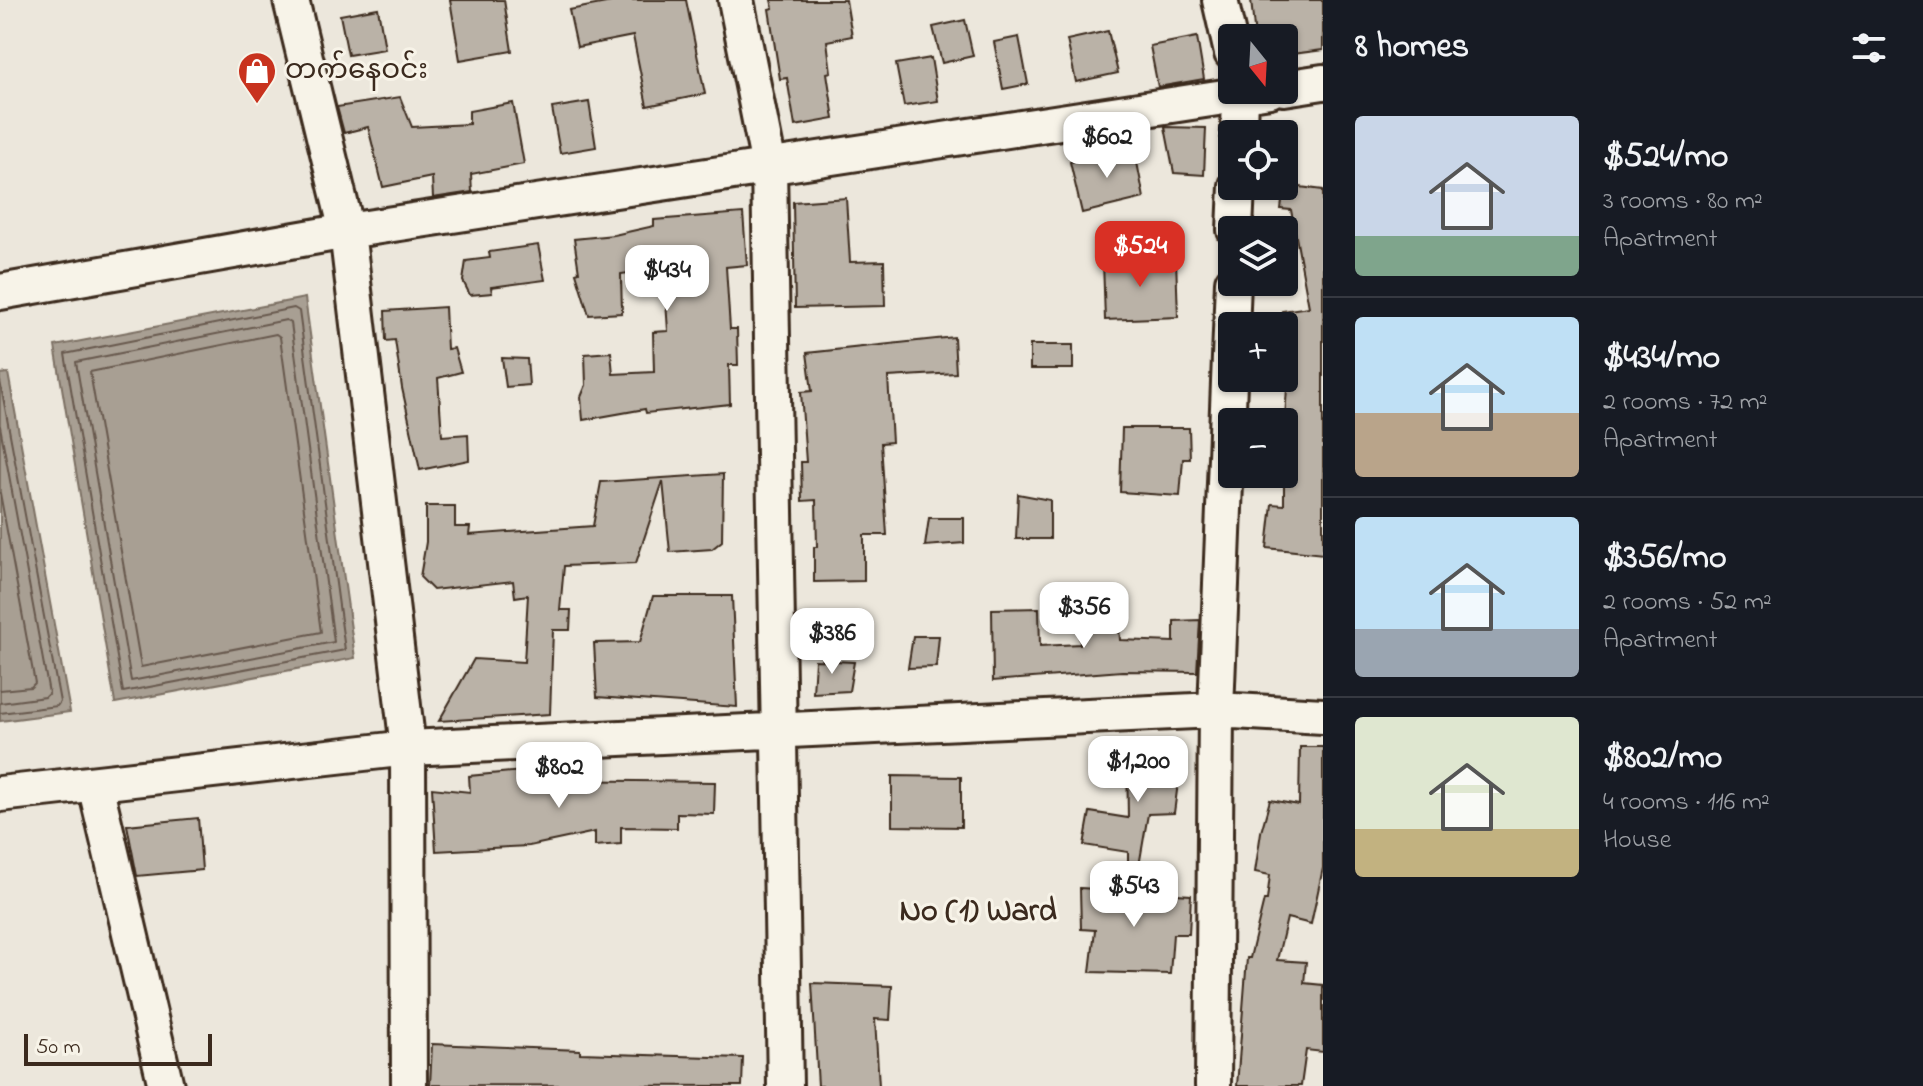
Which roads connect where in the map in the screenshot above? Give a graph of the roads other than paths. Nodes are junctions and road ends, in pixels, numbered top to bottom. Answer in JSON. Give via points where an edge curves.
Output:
{"nodes":[{"id":1,"x":291,"y":0,"type":"edge"},
{"id":2,"x":736,"y":0,"type":"edge"},
{"id":3,"x":1220,"y":0,"type":"edge"},
{"id":4,"x":1225,"y":24,"type":"edge"},
{"id":5,"x":1323,"y":82,"type":"edge"},
{"id":6,"x":1298,"y":86,"type":"edge"},
{"id":7,"x":1218,"y":96,"type":"edge"},
{"id":8,"x":769,"y":166,"type":"junction"},
{"id":9,"x":347,"y":231,"type":"junction"},
{"id":10,"x":0,"y":292,"type":"edge"},
{"id":11,"x":1232,"y":296,"type":"edge"},
{"id":12,"x":1216,"y":710,"type":"junction"},
{"id":13,"x":1323,"y":716,"type":"edge"},
{"id":14,"x":781,"y":731,"type":"junction"},
{"id":15,"x":408,"y":748,"type":"junction"},
{"id":16,"x":95,"y":784,"type":"junction"},
{"id":17,"x":0,"y":794,"type":"edge"},
{"id":18,"x":166,"y":1086,"type":"edge"},
{"id":19,"x":409,"y":1086,"type":"edge"},
{"id":20,"x":785,"y":1086,"type":"edge"},
{"id":21,"x":1213,"y":1086,"type":"edge"}],
"edges":[{"from":1,"to":9,"type":"street"},
{"from":2,"to":8,"type":"street"},
{"from":3,"to":4,"type":"street"},
{"from":5,"to":6,"type":"street"},
{"from":7,"to":8,"type":"street"},
{"from":8,"to":9,"type":"street"},
{"from":8,"to":14,"type":"street"},
{"from":9,"to":10,"type":"street"},
{"from":9,"to":15,"type":"street"},
{"from":11,"to":12,"type":"street"},
{"from":12,"to":13,"type":"street"},
{"from":12,"to":14,"type":"street"},
{"from":12,"to":21,"type":"street"},
{"from":14,"to":15,"type":"street"},
{"from":14,"to":20,"type":"street"},
{"from":15,"to":16,"type":"street"},
{"from":15,"to":19,"type":"street"},
{"from":16,"to":17,"type":"street"},
{"from":16,"to":18,"type":"street"}]}
